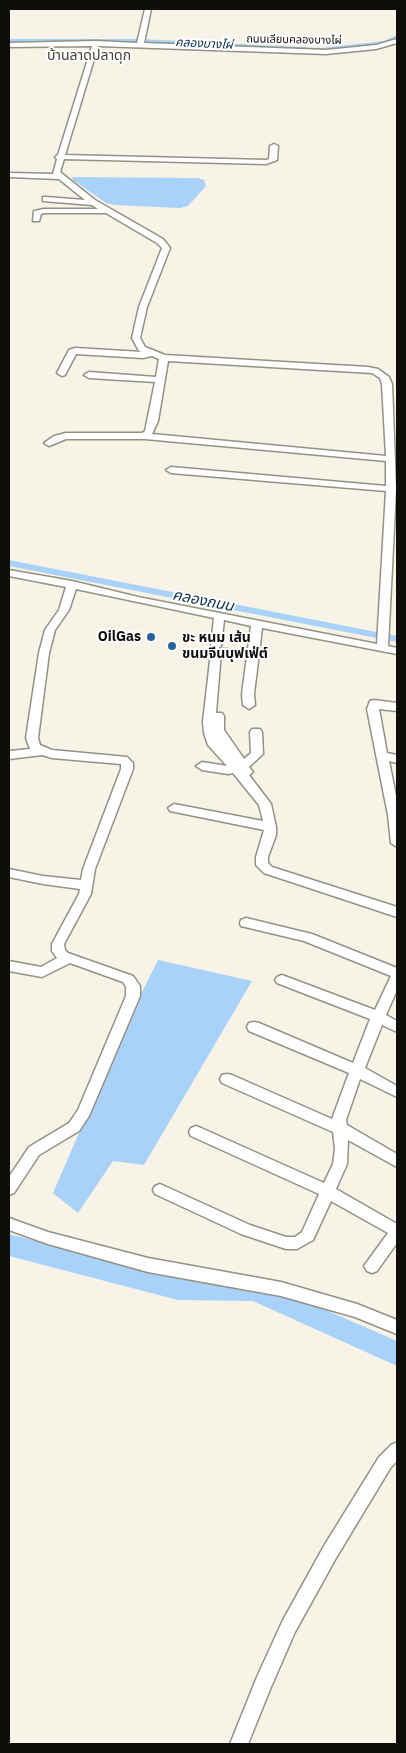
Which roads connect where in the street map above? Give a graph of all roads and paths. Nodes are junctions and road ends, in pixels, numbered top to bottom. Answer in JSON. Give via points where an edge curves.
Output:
{"nodes":[{"id":1,"x":148,"y":9,"type":"edge"},
{"id":2,"x":397,"y":41,"type":"edge"},
{"id":3,"x":141,"y":42,"type":"junction"},
{"id":4,"x":96,"y":44,"type":"junction"},
{"id":5,"x":9,"y":45,"type":"edge"},
{"id":6,"x":274,"y":146,"type":"dead end"},
{"id":7,"x":60,"y":157,"type":"junction"},
{"id":8,"x":9,"y":175,"type":"edge"},
{"id":9,"x":59,"y":177,"type":"junction"},
{"id":10,"x":46,"y":199,"type":"dead end"},
{"id":11,"x":94,"y":204,"type":"junction"},
{"id":12,"x":108,"y":211,"type":"junction"},
{"id":13,"x":36,"y":219,"type":"dead end"},
{"id":14,"x":152,"y":354,"type":"junction"},
{"id":15,"x":164,"y":358,"type":"junction"},
{"id":16,"x":62,"y":373,"type":"dead end"},
{"id":17,"x":89,"y":375,"type":"dead end"},
{"id":18,"x":160,"y":380,"type":"junction"},
{"id":19,"x":145,"y":436,"type":"junction"},
{"id":20,"x":49,"y":443,"type":"dead end"},
{"id":21,"x":392,"y":459,"type":"junction"},
{"id":22,"x":171,"y":470,"type":"dead end"},
{"id":23,"x":391,"y":489,"type":"junction"},
{"id":24,"x":9,"y":573,"type":"edge"},
{"id":25,"x":72,"y":584,"type":"junction"},
{"id":26,"x":222,"y":617,"type":"junction"},
{"id":27,"x":397,"y":620,"type":"edge"},
{"id":28,"x":384,"y":623,"type":"junction"},
{"id":29,"x":257,"y":624,"type":"junction"},
{"id":30,"x":383,"y":645,"type":"junction"},
{"id":31,"x":397,"y":651,"type":"edge"},
{"id":32,"x":249,"y":705,"type":"dead end"},
{"id":33,"x":397,"y":707,"type":"edge"},
{"id":34,"x":256,"y":732,"type":"dead end"},
{"id":35,"x":42,"y":751,"type":"junction"},
{"id":36,"x":381,"y":755,"type":"junction"},
{"id":37,"x":10,"y":757,"type":"edge"},
{"id":38,"x":397,"y":759,"type":"edge"},
{"id":39,"x":202,"y":766,"type":"dead end"},
{"id":40,"x":240,"y":767,"type":"junction"},
{"id":41,"x":174,"y":808,"type":"dead end"},
{"id":42,"x":396,"y":816,"type":"edge"},
{"id":43,"x":270,"y":827,"type":"junction"},
{"id":44,"x":397,"y":843,"type":"edge"},
{"id":45,"x":9,"y":873,"type":"edge"},
{"id":46,"x":87,"y":885,"type":"junction"},
{"id":47,"x":397,"y":912,"type":"edge"},
{"id":48,"x":246,"y":923,"type":"dead end"},
{"id":49,"x":69,"y":958,"type":"junction"},
{"id":50,"x":9,"y":966,"type":"edge"},
{"id":51,"x":397,"y":973,"type":"edge"},
{"id":52,"x":397,"y":977,"type":"edge"},
{"id":53,"x":282,"y":980,"type":"dead end"},
{"id":54,"x":378,"y":1017,"type":"junction"},
{"id":55,"x":254,"y":1027,"type":"dead end"},
{"id":56,"x":397,"y":1027,"type":"edge"},
{"id":57,"x":356,"y":1070,"type":"junction"},
{"id":58,"x":227,"y":1079,"type":"dead end"},
{"id":59,"x":397,"y":1092,"type":"edge"},
{"id":60,"x":341,"y":1129,"type":"junction"},
{"id":61,"x":196,"y":1132,"type":"dead end"},
{"id":62,"x":397,"y":1161,"type":"edge"},
{"id":63,"x":9,"y":1189,"type":"edge"},
{"id":64,"x":160,"y":1190,"type":"dead end"},
{"id":65,"x":329,"y":1192,"type":"junction"},
{"id":66,"x":9,"y":1224,"type":"edge"},
{"id":67,"x":397,"y":1232,"type":"edge"},
{"id":68,"x":372,"y":1266,"type":"dead end"},
{"id":69,"x":397,"y":1326,"type":"edge"},
{"id":70,"x":397,"y":1450,"type":"edge"},
{"id":71,"x":239,"y":1744,"type":"edge"}],
"edges":[{"from":1,"to":3,"type":"street"},
{"from":2,"to":3,"type":"street","name":"ถนนเลียบคลองบางไผ่","via":[[376,47],[326,52]]},
{"from":3,"to":4,"type":"street","name":"ถนนเลียบคลองบางไผ่"},
{"from":4,"to":5,"type":"street","name":"ถนนเลียบคลองบางไผ่"},
{"from":4,"to":7,"type":"street"},
{"from":6,"to":7,"type":"street","via":[[273,160],[266,162]]},
{"from":7,"to":9,"type":"street","via":[[56,173]]},
{"from":8,"to":9,"type":"street"},
{"from":9,"to":11,"type":"street"},
{"from":10,"to":11,"type":"street"},
{"from":11,"to":12,"type":"street"},
{"from":12,"to":13,"type":"street","via":[[44,211],[38,213]]},
{"from":12,"to":14,"type":"street","via":[[160,241],[166,248],[143,307],[136,338],[142,349]]},
{"from":14,"to":15,"type":"street"},
{"from":14,"to":16,"type":"street","via":[[75,351]]},
{"from":15,"to":18,"type":"street"},
{"from":15,"to":21,"type":"street","via":[[375,371],[384,377],[387,384]]},
{"from":17,"to":18,"type":"street"},
{"from":18,"to":19,"type":"street","via":[[153,421]]},
{"from":19,"to":20,"type":"street","via":[[66,436]]},
{"from":19,"to":21,"type":"street"},
{"from":21,"to":23,"type":"street"},
{"from":22,"to":23,"type":"street"},
{"from":23,"to":28,"type":"street"},
{"from":24,"to":25,"type":"street"},
{"from":25,"to":26,"type":"street"},
{"from":25,"to":35,"type":"street","via":[[64,610],[50,630],[44,653],[32,738]]},
{"from":26,"to":29,"type":"street"},
{"from":26,"to":40,"type":"street","via":[[209,722],[212,742]]},
{"from":27,"to":28,"type":"street"},
{"from":28,"to":30,"type":"street"},
{"from":29,"to":30,"type":"street"},
{"from":29,"to":32,"type":"street"},
{"from":30,"to":31,"type":"street"},
{"from":33,"to":36,"type":"street","via":[[374,704]]},
{"from":34,"to":40,"type":"street","via":[[257,754]]},
{"from":35,"to":37,"type":"street"},
{"from":35,"to":46,"type":"street","via":[[127,763],[128,769],[89,869]]},
{"from":36,"to":38,"type":"street"},
{"from":36,"to":42,"type":"street"},
{"from":39,"to":40,"type":"street","via":[[228,770]]},
{"from":40,"to":43,"type":"street","via":[[265,804]]},
{"from":41,"to":43,"type":"street"},
{"from":42,"to":44,"type":"street"},
{"from":43,"to":47,"type":"street","via":[[262,857],[262,864],[268,870]]},
{"from":45,"to":46,"type":"street"},
{"from":46,"to":49,"type":"street","via":[[58,944],[59,951]]},
{"from":48,"to":51,"type":"street","via":[[306,937]]},
{"from":49,"to":50,"type":"street","via":[[42,972]]},
{"from":49,"to":63,"type":"street","via":[[128,978],[133,986],[133,996],[79,1120],[74,1127],[34,1151]]},
{"from":52,"to":54,"type":"street"},
{"from":53,"to":54,"type":"street"},
{"from":54,"to":56,"type":"street"},
{"from":54,"to":57,"type":"street"},
{"from":55,"to":57,"type":"street"},
{"from":57,"to":59,"type":"street"},
{"from":57,"to":60,"type":"street","via":[[340,1110]]},
{"from":58,"to":60,"type":"street"},
{"from":60,"to":62,"type":"street"},
{"from":60,"to":65,"type":"street","via":[[340,1164]]},
{"from":61,"to":65,"type":"street"},
{"from":64,"to":65,"type":"street","via":[[246,1230],[286,1243],[297,1243],[308,1236]]},
{"from":65,"to":67,"type":"street"},
{"from":66,"to":69,"type":"street","via":[[148,1265],[281,1289]]},
{"from":67,"to":68,"type":"street"},
{"from":70,"to":71,"type":"street","via":[[385,1462],[289,1626]]}]}
